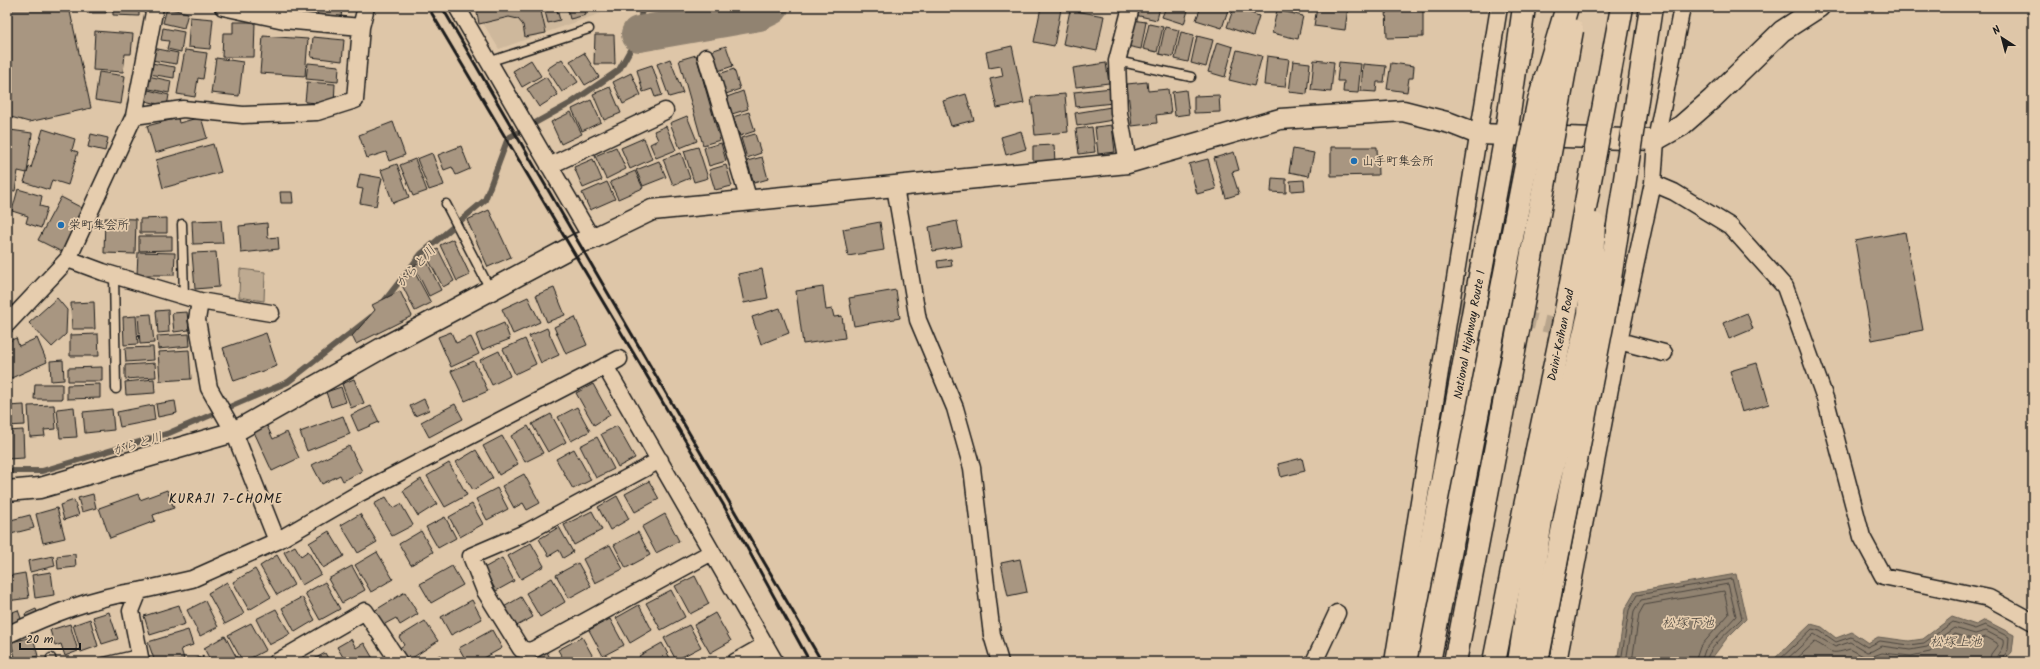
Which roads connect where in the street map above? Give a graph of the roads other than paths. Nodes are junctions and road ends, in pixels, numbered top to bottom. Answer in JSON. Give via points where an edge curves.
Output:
{"nodes":[{"id":1,"x":155,"y":7,"type":"edge"},
{"id":2,"x":223,"y":7,"type":"edge"},
{"id":3,"x":366,"y":7,"type":"edge"},
{"id":4,"x":457,"y":7,"type":"edge"},
{"id":5,"x":1131,"y":7,"type":"edge"},
{"id":6,"x":1499,"y":7,"type":"edge"},
{"id":7,"x":1524,"y":7,"type":"edge"},
{"id":8,"x":1567,"y":7,"type":"edge"},
{"id":9,"x":1576,"y":7,"type":"edge"},
{"id":10,"x":1622,"y":7,"type":"edge"},
{"id":11,"x":1651,"y":7,"type":"edge"},
{"id":12,"x":1682,"y":7,"type":"edge"},
{"id":13,"x":1819,"y":7,"type":"edge"},
{"id":14,"x":361,"y":27,"type":"junction"},
{"id":15,"x":589,"y":29,"type":"dead end"},
{"id":16,"x":706,"y":57,"type":"dead end"},
{"id":17,"x":1117,"y":61,"type":"junction"},
{"id":18,"x":488,"y":62,"type":"junction"},
{"id":19,"x":1191,"y":77,"type":"dead end"},
{"id":20,"x":665,"y":111,"type":"dead end"},
{"id":21,"x":134,"y":116,"type":"junction"},
{"id":22,"x":1600,"y":125,"type":"junction"},
{"id":23,"x":1478,"y":134,"type":"junction"},
{"id":24,"x":1506,"y":135,"type":"junction"},
{"id":25,"x":1656,"y":140,"type":"junction"},
{"id":26,"x":1128,"y":163,"type":"junction"},
{"id":27,"x":549,"y":166,"type":"junction"},
{"id":28,"x":1652,"y":183,"type":"junction"},
{"id":29,"x":895,"y":187,"type":"junction"},
{"id":30,"x":749,"y":200,"type":"junction"},
{"id":31,"x":446,"y":204,"type":"dead end"},
{"id":32,"x":182,"y":224,"type":"dead end"},
{"id":33,"x":592,"y":239,"type":"junction"},
{"id":34,"x":68,"y":259,"type":"junction"},
{"id":35,"x":114,"y":276,"type":"junction"},
{"id":36,"x":491,"y":291,"type":"junction"},
{"id":37,"x":184,"y":296,"type":"junction"},
{"id":38,"x":200,"y":301,"type":"junction"},
{"id":39,"x":271,"y":313,"type":"dead end"},
{"id":40,"x":7,"y":324,"type":"edge"},
{"id":41,"x":1619,"y":341,"type":"junction"},
{"id":42,"x":1664,"y":354,"type":"dead end"},
{"id":43,"x":116,"y":389,"type":"dead end"},
{"id":44,"x":234,"y":432,"type":"junction"},
{"id":45,"x":660,"y":460,"type":"junction"},
{"id":46,"x":7,"y":491,"type":"edge"},
{"id":47,"x":277,"y":541,"type":"junction"},
{"id":48,"x":712,"y":552,"type":"junction"},
{"id":49,"x":139,"y":591,"type":"junction"},
{"id":50,"x":1337,"y":613,"type":"dead end"},
{"id":51,"x":2033,"y":622,"type":"edge"},
{"id":52,"x":7,"y":635,"type":"edge"},
{"id":53,"x":765,"y":646,"type":"junction"},
{"id":54,"x":139,"y":658,"type":"edge"},
{"id":55,"x":104,"y":662,"type":"edge"},
{"id":56,"x":277,"y":662,"type":"edge"},
{"id":57,"x":399,"y":662,"type":"edge"},
{"id":58,"x":735,"y":662,"type":"edge"},
{"id":59,"x":775,"y":662,"type":"edge"},
{"id":60,"x":1000,"y":662,"type":"edge"},
{"id":61,"x":1314,"y":662,"type":"edge"},
{"id":62,"x":1393,"y":662,"type":"edge"},
{"id":63,"x":1409,"y":662,"type":"edge"},
{"id":64,"x":1429,"y":662,"type":"edge"},
{"id":65,"x":1454,"y":662,"type":"edge"},
{"id":66,"x":1494,"y":662,"type":"edge"},
{"id":67,"x":1518,"y":662,"type":"edge"},
{"id":68,"x":1537,"y":662,"type":"edge"},
{"id":69,"x":1558,"y":662,"type":"edge"}],
"edges":[{"from":1,"to":21,"type":"street"},
{"from":2,"to":14,"type":"street","via":[[284,20]]},
{"from":3,"to":14,"type":"street"},
{"from":4,"to":18,"type":"street"},
{"from":5,"to":17,"type":"street"},
{"from":6,"to":23,"type":"street"},
{"from":7,"to":24,"type":"highway","name":"National Highway Route 1"},
{"from":8,"to":64,"type":"highway","bridge":true,"via":[[1538,104]]},
{"from":9,"to":65,"type":"highway","bridge":true,"via":[[1522,309]]},
{"from":10,"to":22,"type":"highway","name":"Daini-Keihan Road","bridge":true},
{"from":11,"to":68,"type":"highway","bridge":true,"via":[[1606,305]]},
{"from":12,"to":25,"type":"street"},
{"from":13,"to":25,"type":"street","via":[[1782,32],[1681,126]]},
{"from":14,"to":21,"type":"street","via":[[355,100],[317,112],[243,115],[183,109]]},
{"from":15,"to":18,"type":"lane"},
{"from":16,"to":30,"type":"street"},
{"from":17,"to":19,"type":"lane"},
{"from":17,"to":26,"type":"street","via":[[1119,113]]},
{"from":18,"to":27,"type":"street"},
{"from":20,"to":27,"type":"street"},
{"from":21,"to":34,"type":"street"},
{"from":22,"to":66,"type":"highway","name":"Daini-Keihan Road","bridge":true,"via":[[1565,316]]},
{"from":22,"to":67,"type":"highway","bridge":true,"via":[[1588,314],[1543,507]]},
{"from":23,"to":24,"type":"street"},
{"from":23,"to":26,"type":"street","via":[[1450,123],[1403,111],[1280,120]]},
{"from":23,"to":62,"type":"street"},
{"from":24,"to":25,"type":"street"},
{"from":24,"to":63,"type":"highway","name":"National Highway Route 1"},
{"from":25,"to":28,"type":"street"},
{"from":26,"to":29,"type":"street"},
{"from":27,"to":33,"type":"street"},
{"from":28,"to":41,"type":"street"},
{"from":28,"to":51,"type":"street","via":[[1674,192],[1730,226],[1785,287],[1826,401],[1862,537],[1883,576],[1989,598]]},
{"from":29,"to":30,"type":"street"},
{"from":29,"to":60,"type":"street","via":[[918,320],[955,408],[972,468],[992,635]]},
{"from":30,"to":33,"type":"street","via":[[652,210]]},
{"from":31,"to":36,"type":"lane"},
{"from":32,"to":37,"type":"lane"},
{"from":33,"to":36,"type":"street","via":[[579,243]]},
{"from":34,"to":35,"type":"street"},
{"from":34,"to":40,"type":"street"},
{"from":35,"to":37,"type":"street"},
{"from":35,"to":43,"type":"lane"},
{"from":36,"to":44,"type":"street","via":[[382,348]]},
{"from":37,"to":38,"type":"street"},
{"from":38,"to":39,"type":"street"},
{"from":38,"to":44,"type":"street","via":[[198,320],[209,388]]},
{"from":41,"to":42,"type":"street"},
{"from":41,"to":69,"type":"street"},
{"from":44,"to":46,"type":"street","via":[[40,488]]},
{"from":44,"to":47,"type":"street"},
{"from":45,"to":47,"type":"street","via":[[612,362],[358,494]]},
{"from":45,"to":48,"type":"street"},
{"from":45,"to":48,"type":"street","via":[[527,532],[470,556],[485,591],[521,649],[531,650]]},
{"from":47,"to":49,"type":"street","via":[[192,579]]},
{"from":48,"to":53,"type":"street"},
{"from":49,"to":52,"type":"street","via":[[110,595],[34,622]]},
{"from":49,"to":54,"type":"street","via":[[131,611]]},
{"from":50,"to":61,"type":"street"},
{"from":53,"to":58,"type":"street"},
{"from":53,"to":59,"type":"street"},
{"from":54,"to":55,"type":"lane"},
{"from":56,"to":57,"type":"street","via":[[365,611]]}]}
